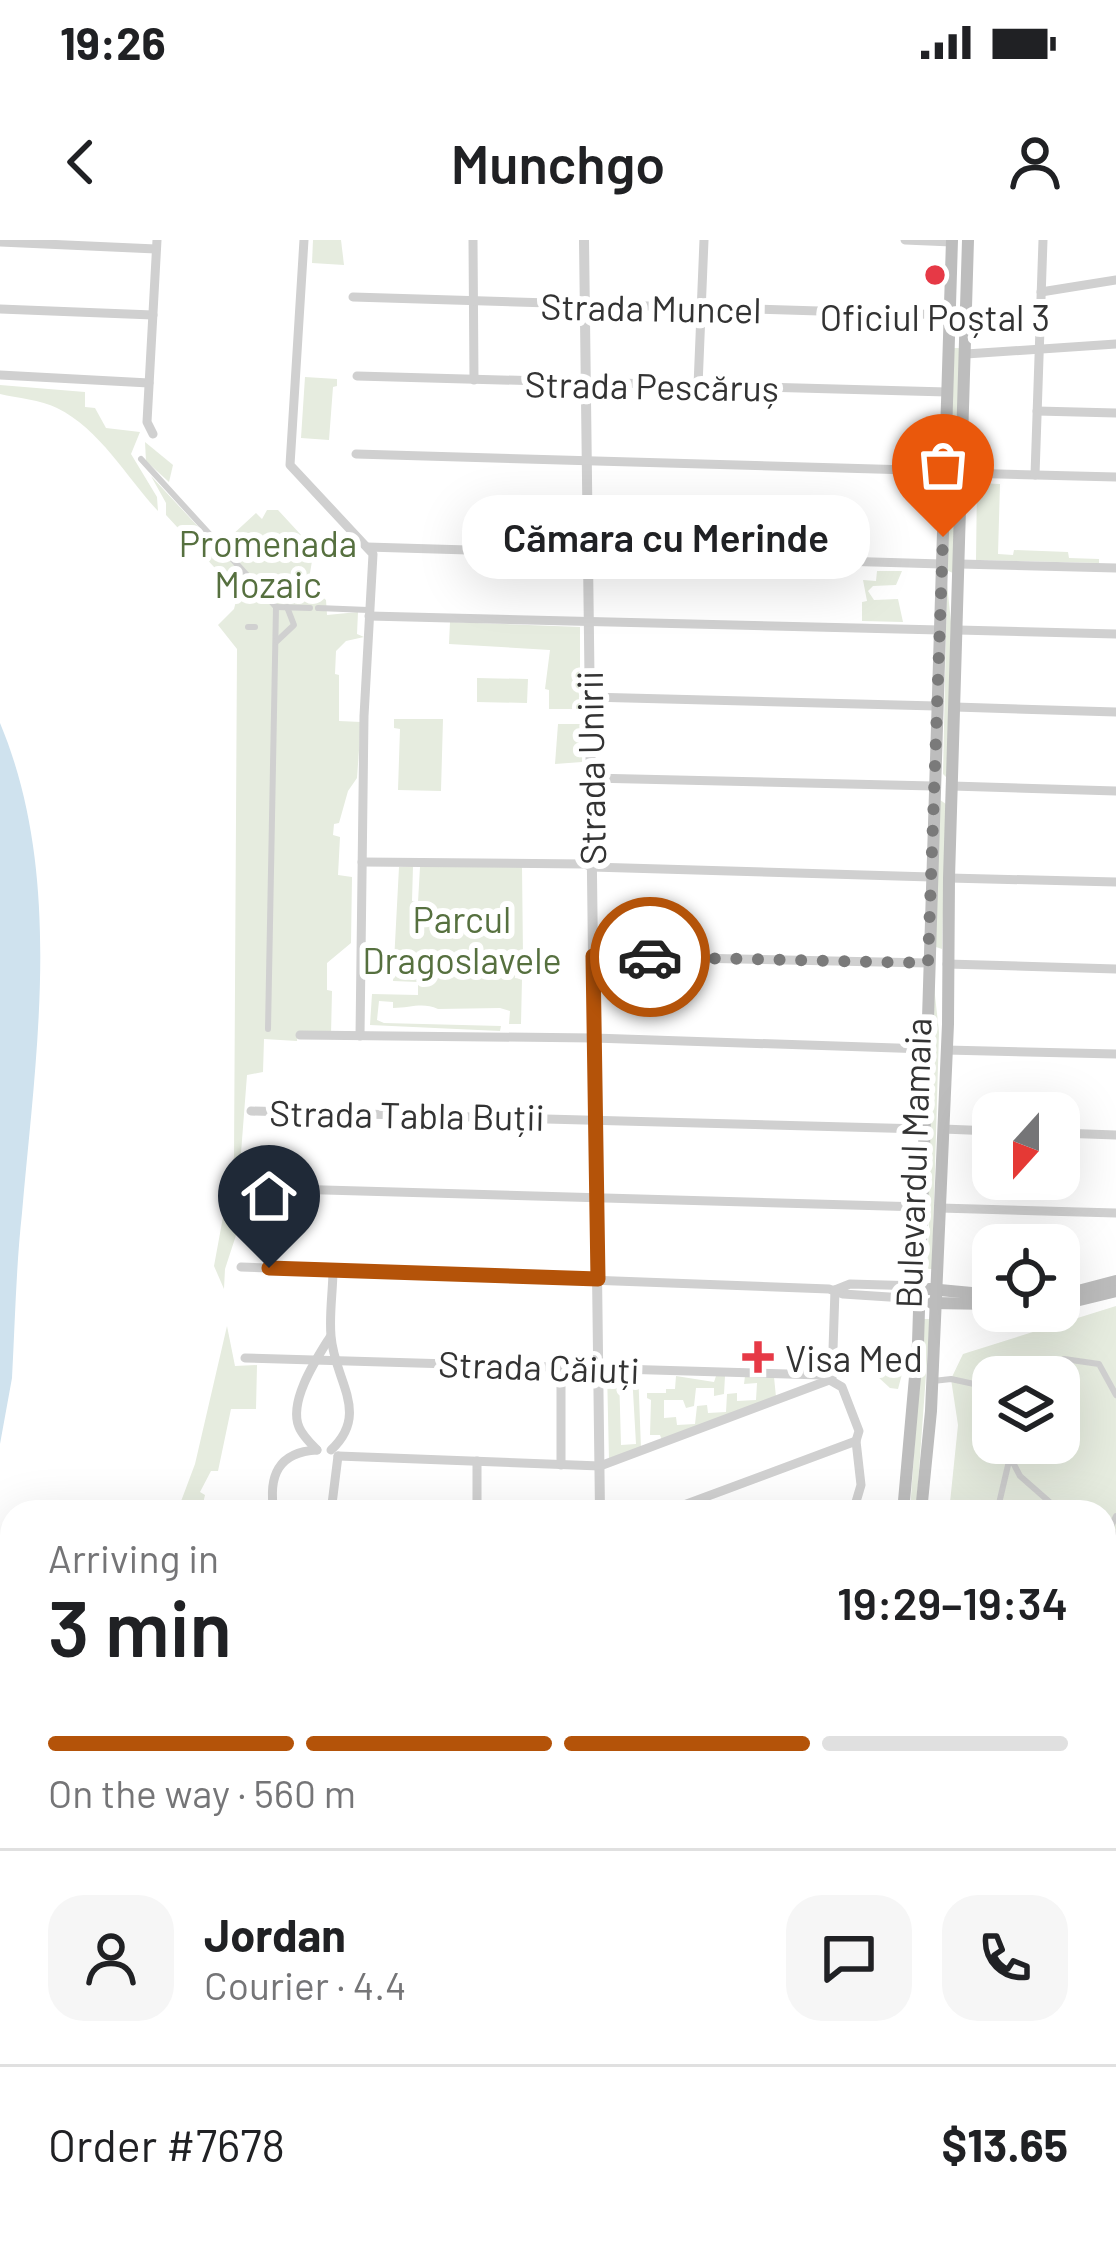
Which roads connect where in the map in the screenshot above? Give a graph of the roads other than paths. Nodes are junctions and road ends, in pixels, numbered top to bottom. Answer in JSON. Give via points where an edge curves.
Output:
{"nodes":[{"id":1,"x":304,"y":240,"type":"edge"},
{"id":2,"x":473,"y":240,"type":"edge"},
{"id":3,"x":584,"y":240,"type":"edge"},
{"id":4,"x":704,"y":240,"type":"edge"},
{"id":5,"x":905,"y":240,"type":"edge"},
{"id":6,"x":970,"y":240,"type":"edge"},
{"id":7,"x":1042,"y":240,"type":"edge"},
{"id":8,"x":952,"y":241,"type":"edge"},
{"id":9,"x":0,"y":242,"type":"edge"},
{"id":10,"x":156,"y":245,"type":"edge"},
{"id":11,"x":1116,"y":280,"type":"edge"},
{"id":12,"x":1041,"y":292,"type":"junction"},
{"id":13,"x":353,"y":297,"type":"dead end"},
{"id":14,"x":474,"y":302,"type":"junction"},
{"id":15,"x":585,"y":305,"type":"junction"},
{"id":16,"x":701,"y":308,"type":"junction"},
{"id":17,"x":0,"y":309,"type":"edge"},
{"id":18,"x":153,"y":315,"type":"junction"},
{"id":19,"x":950,"y":315,"type":"junction"},
{"id":20,"x":1116,"y":344,"type":"edge"},
{"id":21,"x":1039,"y":349,"type":"junction"},
{"id":22,"x":966,"y":354,"type":"junction"},
{"id":23,"x":0,"y":375,"type":"edge"},
{"id":24,"x":357,"y":376,"type":"dead end"},
{"id":25,"x":474,"y":380,"type":"junction"},
{"id":26,"x":149,"y":383,"type":"junction"},
{"id":27,"x":587,"y":383,"type":"junction"},
{"id":28,"x":698,"y":386,"type":"junction"},
{"id":29,"x":947,"y":392,"type":"junction"},
{"id":30,"x":1037,"y":411,"type":"junction"},
{"id":31,"x":1116,"y":413,"type":"edge"},
{"id":32,"x":153,"y":434,"type":"dead end"},
{"id":33,"x":356,"y":454,"type":"dead end"},
{"id":34,"x":141,"y":459,"type":"dead end"},
{"id":35,"x":589,"y":462,"type":"junction"},
{"id":36,"x":945,"y":471,"type":"junction"},
{"id":37,"x":962,"y":473,"type":"junction"},
{"id":38,"x":1036,"y":475,"type":"junction"},
{"id":39,"x":1116,"y":477,"type":"edge"},
{"id":40,"x":944,"y":506,"type":"junction"},
{"id":41,"x":961,"y":533,"type":"junction"},
{"id":42,"x":367,"y":547,"type":"junction"},
{"id":43,"x":587,"y":554,"type":"junction"},
{"id":44,"x":960,"y":564,"type":"junction"},
{"id":45,"x":1116,"y":568,"type":"edge"},
{"id":46,"x":942,"y":570,"type":"junction"},
{"id":47,"x":277,"y":607,"type":"junction"},
{"id":48,"x":287,"y":607,"type":"junction"},
{"id":49,"x":369,"y":613,"type":"junction"},
{"id":50,"x":589,"y":621,"type":"junction"},
{"id":51,"x":265,"y":628,"type":"dead end"},
{"id":52,"x":276,"y":628,"type":"junction"},
{"id":53,"x":940,"y":630,"type":"junction"},
{"id":54,"x":958,"y":630,"type":"junction"},
{"id":55,"x":1116,"y":634,"type":"edge"},
{"id":56,"x":276,"y":642,"type":"junction"},
{"id":57,"x":590,"y":697,"type":"junction"},
{"id":58,"x":936,"y":706,"type":"junction"},
{"id":59,"x":955,"y":707,"type":"junction"},
{"id":60,"x":1116,"y":712,"type":"edge"},
{"id":61,"x":935,"y":728,"type":"junction"},
{"id":62,"x":591,"y":778,"type":"junction"},
{"id":63,"x":933,"y":786,"type":"junction"},
{"id":64,"x":1116,"y":791,"type":"edge"},
{"id":65,"x":951,"y":792,"type":"junction"},
{"id":66,"x":362,"y":862,"type":"junction"},
{"id":67,"x":592,"y":867,"type":"junction"},
{"id":68,"x":931,"y":877,"type":"junction"},
{"id":69,"x":949,"y":878,"type":"junction"},
{"id":70,"x":1116,"y":882,"type":"edge"},
{"id":71,"x":593,"y":956,"type":"junction"},
{"id":72,"x":928,"y":957,"type":"junction"},
{"id":73,"x":947,"y":964,"type":"junction"},
{"id":74,"x":1116,"y":969,"type":"edge"},
{"id":75,"x":948,"y":1024,"type":"junction"},
{"id":76,"x":268,"y":1029,"type":"dead end"},
{"id":77,"x":300,"y":1035,"type":"dead end"},
{"id":78,"x":360,"y":1036,"type":"junction"},
{"id":79,"x":595,"y":1038,"type":"junction"},
{"id":80,"x":926,"y":1048,"type":"junction"},
{"id":81,"x":946,"y":1050,"type":"junction"},
{"id":82,"x":1116,"y":1054,"type":"edge"},
{"id":83,"x":251,"y":1111,"type":"dead end"},
{"id":84,"x":596,"y":1119,"type":"junction"},
{"id":85,"x":923,"y":1129,"type":"junction"},
{"id":86,"x":943,"y":1130,"type":"junction"},
{"id":87,"x":972,"y":1131,"type":"edge"},
{"id":88,"x":1080,"y":1134,"type":"edge"},
{"id":89,"x":1116,"y":1135,"type":"edge"},
{"id":90,"x":254,"y":1188,"type":"dead end"},
{"id":91,"x":597,"y":1197,"type":"junction"},
{"id":92,"x":922,"y":1207,"type":"junction"},
{"id":93,"x":940,"y":1208,"type":"junction"},
{"id":94,"x":1116,"y":1213,"type":"edge"},
{"id":95,"x":241,"y":1267,"type":"dead end"},
{"id":96,"x":333,"y":1270,"type":"junction"},
{"id":97,"x":598,"y":1279,"type":"junction"},
{"id":98,"x":1116,"y":1281,"type":"edge"},
{"id":99,"x":835,"y":1290,"type":"junction"},
{"id":100,"x":1116,"y":1291,"type":"edge"},
{"id":101,"x":920,"y":1293,"type":"junction"},
{"id":102,"x":1080,"y":1294,"type":"edge"},
{"id":103,"x":1080,"y":1297,"type":"edge"},
{"id":104,"x":936,"y":1298,"type":"junction"},
{"id":105,"x":972,"y":1299,"type":"edge"},
{"id":106,"x":331,"y":1336,"type":"junction"},
{"id":107,"x":244,"y":1358,"type":"dead end"},
{"id":108,"x":317,"y":1359,"type":"junction"},
{"id":109,"x":335,"y":1360,"type":"junction"},
{"id":110,"x":1080,"y":1361,"type":"edge"},
{"id":111,"x":561,"y":1366,"type":"junction"},
{"id":112,"x":599,"y":1368,"type":"junction"},
{"id":113,"x":832,"y":1379,"type":"junction"},
{"id":114,"x":933,"y":1381,"type":"junction"},
{"id":115,"x":972,"y":1384,"type":"edge"},
{"id":116,"x":1116,"y":1395,"type":"edge"},
{"id":117,"x":856,"y":1441,"type":"junction"},
{"id":118,"x":316,"y":1450,"type":"junction"},
{"id":119,"x":334,"y":1453,"type":"junction"},
{"id":120,"x":476,"y":1461,"type":"junction"},
{"id":121,"x":1006,"y":1464,"type":"edge"},
{"id":122,"x":1014,"y":1464,"type":"edge"},
{"id":123,"x":561,"y":1465,"type":"junction"},
{"id":124,"x":600,"y":1466,"type":"junction"},
{"id":125,"x":273,"y":1500,"type":"edge"},
{"id":126,"x":332,"y":1500,"type":"edge"},
{"id":127,"x":476,"y":1500,"type":"edge"},
{"id":128,"x":600,"y":1500,"type":"edge"},
{"id":129,"x":697,"y":1500,"type":"edge"},
{"id":130,"x":857,"y":1500,"type":"edge"},
{"id":131,"x":904,"y":1500,"type":"edge"},
{"id":132,"x":922,"y":1500,"type":"edge"},
{"id":133,"x":999,"y":1500,"type":"edge"},
{"id":134,"x":1047,"y":1500,"type":"edge"}],
"edges":[{"from":1,"to":42,"type":"street","via":[[290,465]]},
{"from":2,"to":14,"type":"street"},
{"from":3,"to":15,"type":"street","name":"Strada Unirii"},
{"from":4,"to":16,"type":"street"},
{"from":5,"to":8,"type":"street"},
{"from":6,"to":22,"type":"main road","name":"Bulevardul Mamaia"},
{"from":7,"to":12,"type":"street"},
{"from":8,"to":19,"type":"main road","name":"Bulevardul Mamaia"},
{"from":9,"to":10,"type":"street"},
{"from":10,"to":18,"type":"street"},
{"from":11,"to":12,"type":"street"},
{"from":12,"to":21,"type":"street"},
{"from":13,"to":14,"type":"street","name":"Strada Muncel"},
{"from":14,"to":15,"type":"street","name":"Strada Muncel"},
{"from":14,"to":25,"type":"street"},
{"from":15,"to":16,"type":"street","name":"Strada Muncel"},
{"from":15,"to":27,"type":"street","name":"Strada Unirii"},
{"from":16,"to":19,"type":"street","name":"Strada Muncel"},
{"from":16,"to":28,"type":"street"},
{"from":17,"to":18,"type":"street"},
{"from":18,"to":26,"type":"street"},
{"from":19,"to":29,"type":"main road","name":"Bulevardul Mamaia"},
{"from":20,"to":21,"type":"street"},
{"from":21,"to":22,"type":"street"},
{"from":21,"to":30,"type":"street"},
{"from":22,"to":37,"type":"main road","name":"Bulevardul Mamaia"},
{"from":23,"to":26,"type":"street"},
{"from":24,"to":25,"type":"street","name":"Strada Pescăruș"},
{"from":25,"to":27,"type":"street","name":"Strada Pescăruș"},
{"from":26,"to":32,"type":"street"},
{"from":27,"to":28,"type":"street","name":"Strada Pescăruș"},
{"from":27,"to":35,"type":"street","name":"Strada Unirii"},
{"from":28,"to":29,"type":"street","name":"Strada Pescăruș"},
{"from":29,"to":36,"type":"main road","name":"Bulevardul Mamaia"},
{"from":30,"to":31,"type":"street"},
{"from":30,"to":38,"type":"street"},
{"from":33,"to":35,"type":"street"},
{"from":34,"to":47,"type":"street"},
{"from":35,"to":36,"type":"street"},
{"from":35,"to":43,"type":"street","name":"Strada Unirii"},
{"from":36,"to":40,"type":"main road","name":"Bulevardul Mamaia"},
{"from":37,"to":38,"type":"street"},
{"from":37,"to":41,"type":"main road","name":"Bulevardul Mamaia"},
{"from":38,"to":39,"type":"street"},
{"from":40,"to":41,"type":"main road"},
{"from":40,"to":46,"type":"main road","name":"Bulevardul Mamaia"},
{"from":41,"to":44,"type":"main road","name":"Bulevardul Mamaia"},
{"from":42,"to":43,"type":"street"},
{"from":42,"to":49,"type":"street"},
{"from":43,"to":46,"type":"street"},
{"from":43,"to":50,"type":"street","name":"Strada Unirii"},
{"from":44,"to":45,"type":"street"},
{"from":44,"to":54,"type":"main road","name":"Bulevardul Mamaia"},
{"from":46,"to":53,"type":"main road","name":"Bulevardul Mamaia"},
{"from":46,"to":54,"type":"main road","via":[[952,581]]},
{"from":47,"to":48,"type":"street"},
{"from":47,"to":52,"type":"street"},
{"from":48,"to":49,"type":"street"},
{"from":48,"to":56,"type":"street","via":[[294,625]]},
{"from":49,"to":50,"type":"street"},
{"from":49,"to":66,"type":"street"},
{"from":50,"to":53,"type":"street"},
{"from":50,"to":57,"type":"street","name":"Strada Unirii"},
{"from":51,"to":52,"type":"street"},
{"from":52,"to":56,"type":"street"},
{"from":53,"to":58,"type":"main road","name":"Bulevardul Mamaia"},
{"from":54,"to":55,"type":"street"},
{"from":54,"to":59,"type":"main road","name":"Bulevardul Mamaia"},
{"from":56,"to":76,"type":"street"},
{"from":57,"to":58,"type":"street"},
{"from":57,"to":62,"type":"street","name":"Strada Unirii"},
{"from":58,"to":61,"type":"main road","name":"Bulevardul Mamaia"},
{"from":59,"to":60,"type":"street"},
{"from":59,"to":65,"type":"main road","name":"Bulevardul Mamaia"},
{"from":61,"to":63,"type":"main road","name":"Bulevardul Mamaia"},
{"from":61,"to":65,"type":"main road","via":[[940,789],[942,796]]},
{"from":62,"to":63,"type":"street"},
{"from":62,"to":67,"type":"street","name":"Strada Unirii"},
{"from":63,"to":68,"type":"main road","name":"Bulevardul Mamaia"},
{"from":64,"to":65,"type":"street"},
{"from":65,"to":69,"type":"main road","name":"Bulevardul Mamaia"},
{"from":66,"to":67,"type":"street"},
{"from":66,"to":78,"type":"street"},
{"from":67,"to":68,"type":"street"},
{"from":67,"to":71,"type":"street","name":"Strada Unirii"},
{"from":68,"to":72,"type":"main road","name":"Bulevardul Mamaia"},
{"from":69,"to":70,"type":"street"},
{"from":69,"to":73,"type":"main road","name":"Bulevardul Mamaia"},
{"from":71,"to":72,"type":"street"},
{"from":71,"to":79,"type":"street","name":"Strada Unirii"},
{"from":72,"to":75,"type":"main road","via":[[943,954]]},
{"from":72,"to":80,"type":"main road","name":"Bulevardul Mamaia"},
{"from":73,"to":74,"type":"street"},
{"from":73,"to":75,"type":"main road","name":"Bulevardul Mamaia"},
{"from":75,"to":81,"type":"main road","name":"Bulevardul Mamaia"},
{"from":77,"to":78,"type":"street"},
{"from":78,"to":79,"type":"street"},
{"from":79,"to":80,"type":"street"},
{"from":79,"to":84,"type":"street","name":"Strada Unirii"},
{"from":80,"to":85,"type":"main road","name":"Bulevardul Mamaia"},
{"from":81,"to":82,"type":"street"},
{"from":81,"to":86,"type":"main road","name":"Bulevardul Mamaia"},
{"from":83,"to":84,"type":"street","name":"Strada Tabla Buții"},
{"from":84,"to":85,"type":"street","name":"Strada Tabla Buții"},
{"from":84,"to":91,"type":"street","name":"Strada Unirii"},
{"from":85,"to":92,"type":"main road","name":"Bulevardul Mamaia"},
{"from":86,"to":87,"type":"street"},
{"from":86,"to":93,"type":"main road","name":"Bulevardul Mamaia"},
{"from":88,"to":89,"type":"street"},
{"from":90,"to":91,"type":"street"},
{"from":91,"to":92,"type":"street"},
{"from":91,"to":97,"type":"street","name":"Strada Unirii"},
{"from":92,"to":101,"type":"main road","name":"Bulevardul Mamaia"},
{"from":93,"to":94,"type":"street"},
{"from":93,"to":104,"type":"main road","name":"Bulevardul Mamaia"},
{"from":95,"to":96,"type":"street"},
{"from":96,"to":97,"type":"street"},
{"from":96,"to":106,"type":"street"},
{"from":97,"to":99,"type":"street"},
{"from":97,"to":112,"type":"street","name":"Strada Unirii"},
{"from":98,"to":102,"type":"main road"},
{"from":99,"to":101,"type":"street"},
{"from":99,"to":113,"type":"street"},
{"from":100,"to":103,"type":"main road"},
{"from":101,"to":104,"type":"main road"},
{"from":101,"to":131,"type":"main road","name":"Bulevardul Mamaia"},
{"from":104,"to":105,"type":"main road"},
{"from":104,"to":114,"type":"main road","name":"Bulevardul Mamaia"},
{"from":106,"to":108,"type":"street"},
{"from":106,"to":109,"type":"street"},
{"from":107,"to":108,"type":"street","name":"Strada Căiuți"},
{"from":108,"to":109,"type":"street","name":"Strada Căiuți"},
{"from":108,"to":118,"type":"street","via":[[296,1416]]},
{"from":109,"to":111,"type":"street","name":"Strada Căiuți"},
{"from":109,"to":119,"type":"street","via":[[350,1412]]},
{"from":110,"to":116,"type":"street","via":[[1099,1364]]},
{"from":111,"to":112,"type":"street","name":"Strada Căiuți"},
{"from":111,"to":123,"type":"street"},
{"from":112,"to":113,"type":"street","name":"Strada Căiuți"},
{"from":112,"to":124,"type":"street","name":"Strada Unirii"},
{"from":113,"to":117,"type":"street","via":[[842,1387]]},
{"from":113,"to":124,"type":"street"},
{"from":114,"to":115,"type":"street"},
{"from":114,"to":132,"type":"main road","name":"Bulevardul Mamaia"},
{"from":117,"to":129,"type":"street"},
{"from":117,"to":130,"type":"street"},
{"from":118,"to":119,"type":"street"},
{"from":118,"to":125,"type":"street","via":[[278,1465]]},
{"from":119,"to":120,"type":"street"},
{"from":119,"to":126,"type":"street"},
{"from":120,"to":123,"type":"street"},
{"from":120,"to":127,"type":"street"},
{"from":121,"to":133,"type":"street"},
{"from":122,"to":134,"type":"street"},
{"from":123,"to":124,"type":"street"},
{"from":124,"to":128,"type":"street","name":"Strada Unirii"}]}
